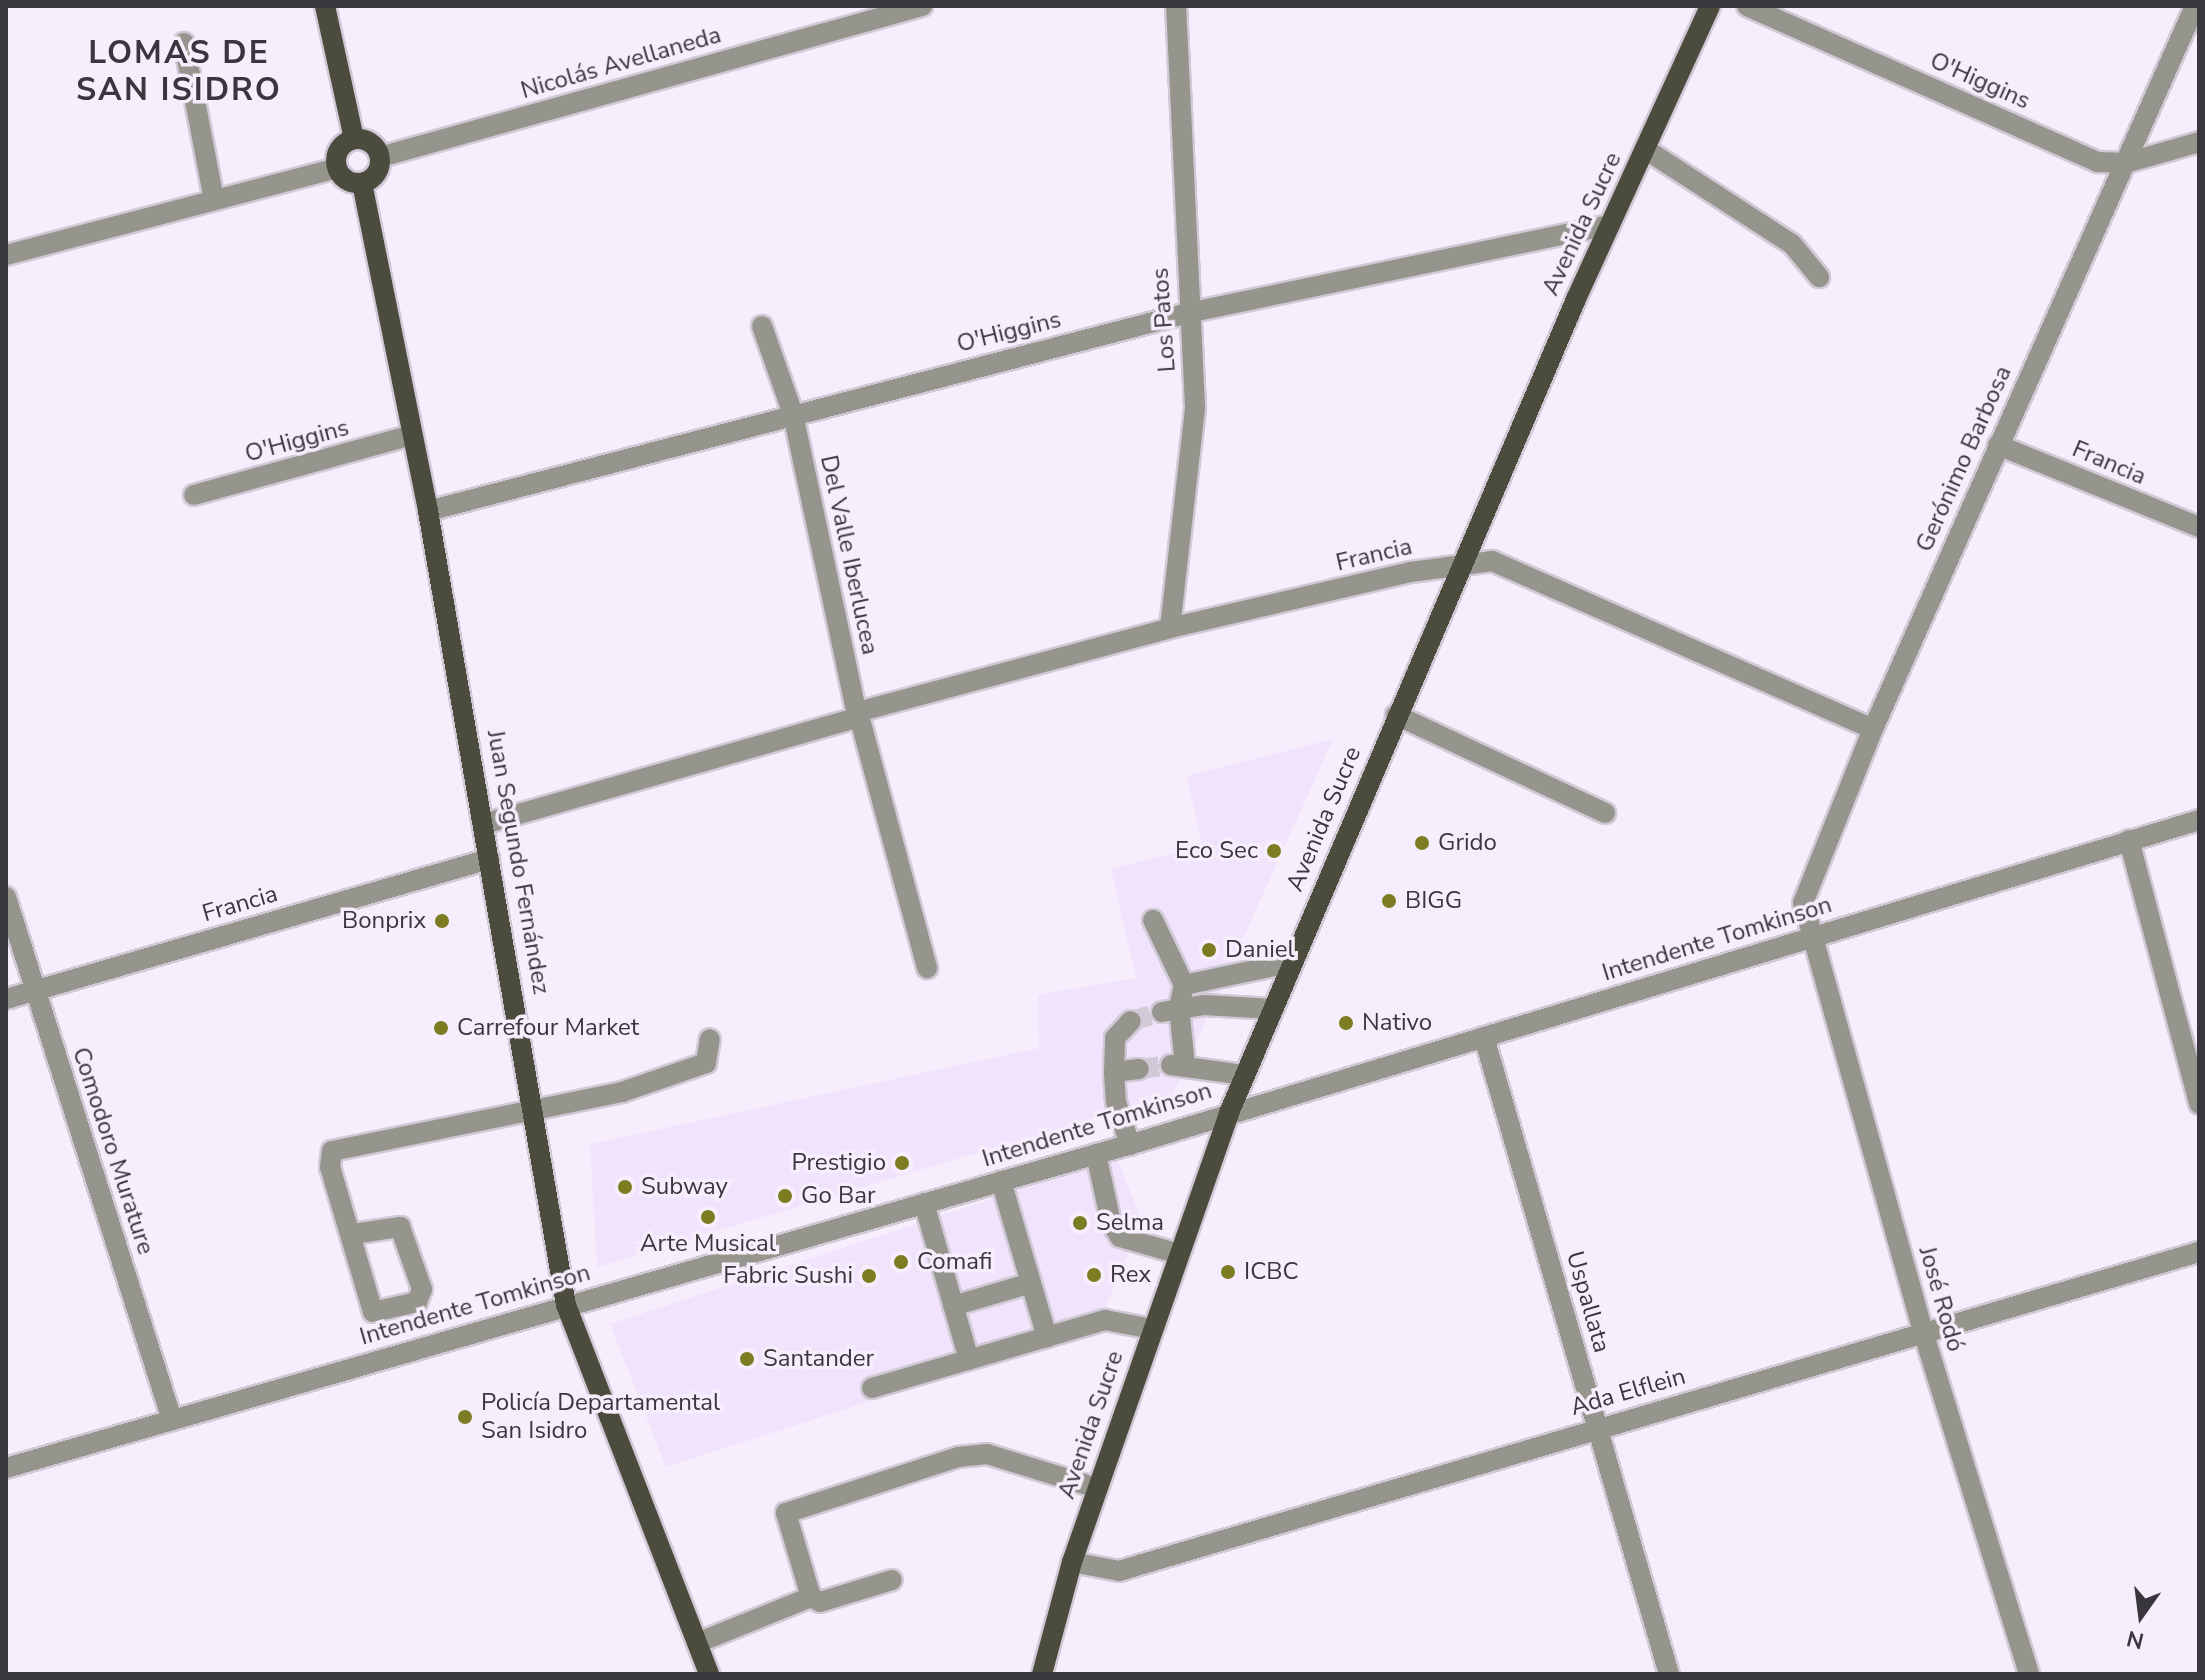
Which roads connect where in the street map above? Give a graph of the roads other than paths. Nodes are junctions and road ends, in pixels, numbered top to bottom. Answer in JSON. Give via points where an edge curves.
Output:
{"nodes":[{"id":1,"x":325,"y":6,"type":"edge"},
{"id":2,"x":922,"y":6,"type":"edge"},
{"id":3,"x":1176,"y":6,"type":"edge"},
{"id":4,"x":1710,"y":6,"type":"edge"},
{"id":5,"x":1747,"y":6,"type":"edge"},
{"id":6,"x":2195,"y":6,"type":"edge"},
{"id":7,"x":184,"y":43,"type":"dead end"},
{"id":8,"x":354,"y":139,"type":"junction"},
{"id":9,"x":2199,"y":142,"type":"edge"},
{"id":10,"x":1645,"y":149,"type":"junction"},
{"id":11,"x":380,"y":157,"type":"junction"},
{"id":12,"x":2126,"y":163,"type":"junction"},
{"id":13,"x":337,"y":168,"type":"junction"},
{"id":14,"x":362,"y":183,"type":"junction"},
{"id":15,"x":214,"y":200,"type":"junction"},
{"id":16,"x":1609,"y":225,"type":"junction"},
{"id":17,"x":6,"y":255,"type":"edge"},
{"id":18,"x":1819,"y":277,"type":"dead end"},
{"id":19,"x":1188,"y":313,"type":"junction"},
{"id":20,"x":762,"y":326,"type":"dead end"},
{"id":21,"x":793,"y":414,"type":"junction"},
{"id":22,"x":412,"y":435,"type":"junction"},
{"id":23,"x":1998,"y":445,"type":"junction"},
{"id":24,"x":194,"y":495,"type":"dead end"},
{"id":25,"x":428,"y":511,"type":"junction"},
{"id":26,"x":2199,"y":527,"type":"edge"},
{"id":27,"x":1462,"y":563,"type":"junction"},
{"id":28,"x":1170,"y":628,"type":"junction"},
{"id":29,"x":858,"y":715,"type":"junction"},
{"id":30,"x":1396,"y":715,"type":"junction"},
{"id":31,"x":1873,"y":729,"type":"junction"},
{"id":32,"x":1605,"y":813,"type":"dead end"},
{"id":33,"x":2199,"y":820,"type":"edge"},
{"id":34,"x":484,"y":824,"type":"junction"},
{"id":35,"x":2129,"y":840,"type":"junction"},
{"id":36,"x":489,"y":859,"type":"junction"},
{"id":37,"x":6,"y":897,"type":"edge"},
{"id":38,"x":1153,"y":920,"type":"dead end"},
{"id":39,"x":1809,"y":938,"type":"junction"},
{"id":40,"x":1293,"y":962,"type":"junction"},
{"id":41,"x":927,"y":968,"type":"dead end"},
{"id":42,"x":1184,"y":985,"type":"junction"},
{"id":43,"x":34,"y":991,"type":"junction"},
{"id":44,"x":6,"y":999,"type":"edge"},
{"id":45,"x":1273,"y":1009,"type":"junction"},
{"id":46,"x":1170,"y":1010,"type":"junction"},
{"id":47,"x":1131,"y":1021,"type":"dead end"},
{"id":48,"x":1484,"y":1037,"type":"junction"},
{"id":49,"x":710,"y":1039,"type":"dead end"},
{"id":50,"x":1139,"y":1069,"type":"tunnel mouth"},
{"id":51,"x":1114,"y":1072,"type":"junction"},
{"id":52,"x":1245,"y":1075,"type":"junction"},
{"id":53,"x":2199,"y":1104,"type":"edge"},
{"id":54,"x":535,"y":1111,"type":"junction"},
{"id":55,"x":1229,"y":1113,"type":"junction"},
{"id":56,"x":1130,"y":1145,"type":"junction"},
{"id":57,"x":1096,"y":1154,"type":"junction"},
{"id":58,"x":1001,"y":1181,"type":"junction"},
{"id":59,"x":924,"y":1203,"type":"junction"},
{"id":60,"x":353,"y":1234,"type":"junction"},
{"id":61,"x":2199,"y":1252,"type":"edge"},
{"id":62,"x":1179,"y":1254,"type":"junction"},
{"id":63,"x":1031,"y":1283,"type":"junction"},
{"id":64,"x":566,"y":1305,"type":"junction"},
{"id":65,"x":953,"y":1306,"type":"junction"},
{"id":66,"x":1152,"y":1329,"type":"junction"},
{"id":67,"x":1924,"y":1335,"type":"junction"},
{"id":68,"x":1047,"y":1337,"type":"junction"},
{"id":69,"x":969,"y":1360,"type":"junction"},
{"id":70,"x":872,"y":1388,"type":"dead end"},
{"id":71,"x":172,"y":1420,"type":"junction"},
{"id":72,"x":1598,"y":1427,"type":"junction"},
{"id":73,"x":6,"y":1468,"type":"edge"},
{"id":74,"x":1097,"y":1488,"type":"junction"},
{"id":75,"x":1072,"y":1562,"type":"junction"},
{"id":76,"x":892,"y":1580,"type":"dead end"},
{"id":77,"x":811,"y":1597,"type":"junction"},
{"id":78,"x":697,"y":1643,"type":"junction"},
{"id":79,"x":709,"y":1674,"type":"edge"},
{"id":80,"x":1042,"y":1674,"type":"edge"},
{"id":81,"x":1669,"y":1674,"type":"edge"},
{"id":82,"x":2029,"y":1674,"type":"edge"}],
"edges":[{"from":1,"to":8,"type":"main road"},
{"from":2,"to":11,"type":"street","name":"Nicolás Avellaneda"},
{"from":3,"to":19,"type":"street","name":"Los Patos"},
{"from":4,"to":10,"type":"main road","name":"Avenida Sucre"},
{"from":5,"to":12,"type":"street","name":"O'Higgins","via":[[2098,162]]},
{"from":6,"to":12,"type":"street","name":"Gerónimo Barbosa"},
{"from":7,"to":15,"type":"street"},
{"from":8,"to":11,"type":"main road","via":[[375,146]]},
{"from":8,"to":13,"type":"main road","via":[[336,155]]},
{"from":9,"to":12,"type":"street","name":"O'Higgins"},
{"from":10,"to":16,"type":"main road","name":"Avenida Sucre"},
{"from":10,"to":18,"type":"street","via":[[1792,244]]},
{"from":11,"to":14,"type":"main road","via":[[379,169]]},
{"from":12,"to":23,"type":"street","name":"Gerónimo Barbosa"},
{"from":13,"to":14,"type":"main road","via":[[351,182]]},
{"from":13,"to":15,"type":"street"},
{"from":14,"to":22,"type":"main road","name":"Juan Segundo Fernández"},
{"from":15,"to":17,"type":"street"},
{"from":16,"to":19,"type":"street","name":"O'Higgins"},
{"from":16,"to":27,"type":"main road","name":"Avenida Sucre"},
{"from":19,"to":21,"type":"street","name":"O'Higgins"},
{"from":19,"to":28,"type":"street","name":"Los Patos","via":[[1195,407]]},
{"from":20,"to":21,"type":"street","name":"Del Valle Iberlucea"},
{"from":21,"to":25,"type":"street","name":"O'Higgins"},
{"from":21,"to":29,"type":"street","name":"Del Valle Iberlucea"},
{"from":22,"to":24,"type":"street","name":"O'Higgins"},
{"from":22,"to":25,"type":"main road","name":"Juan Segundo Fernández"},
{"from":23,"to":26,"type":"street","name":"Francia"},
{"from":23,"to":31,"type":"street","name":"Gerónimo Barbosa"},
{"from":25,"to":34,"type":"main road","name":"Juan Segundo Fernández"},
{"from":27,"to":28,"type":"street","name":"Francia"},
{"from":27,"to":30,"type":"main road","name":"Avenida Sucre"},
{"from":27,"to":31,"type":"street","name":"Francia","via":[[1492,561]]},
{"from":28,"to":29,"type":"street","name":"Francia"},
{"from":29,"to":34,"type":"street","name":"Francia"},
{"from":29,"to":41,"type":"street","name":"Del Valle Iberlucea"},
{"from":30,"to":32,"type":"street"},
{"from":30,"to":40,"type":"main road","name":"Avenida Sucre"},
{"from":31,"to":39,"type":"street","name":"Gerónimo Barbosa","via":[[1809,883],[1803,903]]},
{"from":33,"to":35,"type":"street","name":"Intendente Tomkinson"},
{"from":34,"to":36,"type":"main road","name":"Juan Segundo Fernández"},
{"from":35,"to":39,"type":"street","name":"Intendente Tomkinson"},
{"from":35,"to":53,"type":"street"},
{"from":36,"to":43,"type":"street","name":"Francia"},
{"from":36,"to":54,"type":"main road","name":"Juan Segundo Fernández"},
{"from":37,"to":43,"type":"street","name":"Comodoro Murature"},
{"from":38,"to":42,"type":"street"},
{"from":39,"to":48,"type":"street","name":"Intendente Tomkinson"},
{"from":39,"to":67,"type":"street","name":"José Rodó"},
{"from":40,"to":42,"type":"street"},
{"from":40,"to":45,"type":"main road","name":"Avenida Sucre"},
{"from":42,"to":46,"type":"street"},
{"from":43,"to":44,"type":"street","name":"Francia"},
{"from":43,"to":71,"type":"street","name":"Comodoro Murature"},
{"from":45,"to":46,"type":"street"},
{"from":45,"to":52,"type":"main road","name":"Avenida Sucre"},
{"from":46,"to":52,"type":"street","via":[[1178,1065]]},
{"from":47,"to":51,"type":"street","via":[[1115,1038]]},
{"from":48,"to":55,"type":"street","name":"Intendente Tomkinson"},
{"from":48,"to":72,"type":"street","name":"Uspallata"},
{"from":49,"to":54,"type":"street","via":[[706,1063],[622,1092]]},
{"from":50,"to":51,"type":"street"},
{"from":51,"to":56,"type":"street","via":[[1116,1102]]},
{"from":52,"to":55,"type":"main road","name":"Avenida Sucre"},
{"from":54,"to":60,"type":"street","via":[[340,1145],[332,1151],[330,1167]]},
{"from":54,"to":64,"type":"main road","name":"Juan Segundo Fernández"},
{"from":55,"to":56,"type":"street","name":"Intendente Tomkinson"},
{"from":55,"to":62,"type":"main road","name":"Avenida Sucre"},
{"from":56,"to":57,"type":"street","name":"Intendente Tomkinson"},
{"from":57,"to":58,"type":"street","name":"Intendente Tomkinson"},
{"from":57,"to":62,"type":"street","via":[[1108,1213],[1120,1237]]},
{"from":58,"to":59,"type":"street","name":"Intendente Tomkinson"},
{"from":58,"to":63,"type":"street"},
{"from":59,"to":64,"type":"street","name":"Intendente Tomkinson"},
{"from":59,"to":65,"type":"street"},
{"from":60,"to":60,"type":"street","via":[[373,1312],[380,1314],[421,1296],[406,1233],[391,1226]]},
{"from":61,"to":67,"type":"street","name":"Ada Elflein"},
{"from":62,"to":66,"type":"main road","name":"Avenida Sucre"},
{"from":63,"to":65,"type":"street"},
{"from":63,"to":68,"type":"street"},
{"from":64,"to":71,"type":"street","name":"Intendente Tomkinson"},
{"from":64,"to":78,"type":"main road","name":"Juan Segundo Fernández"},
{"from":65,"to":69,"type":"street"},
{"from":66,"to":68,"type":"street","via":[[1105,1320]]},
{"from":66,"to":74,"type":"main road","name":"Avenida Sucre"},
{"from":67,"to":72,"type":"street","name":"Ada Elflein"},
{"from":67,"to":82,"type":"street","name":"José Rodó"},
{"from":68,"to":69,"type":"street"},
{"from":69,"to":70,"type":"street"},
{"from":71,"to":73,"type":"street","name":"Intendente Tomkinson"},
{"from":72,"to":75,"type":"street","name":"Ada Elflein","via":[[1119,1571]]},
{"from":72,"to":81,"type":"street","name":"Uspallata"},
{"from":74,"to":75,"type":"main road","name":"Avenida Sucre"},
{"from":74,"to":77,"type":"street","via":[[987,1454],[958,1457],[786,1513]]},
{"from":75,"to":80,"type":"main road","name":"Avenida Sucre"},
{"from":76,"to":77,"type":"street","via":[[820,1602]]},
{"from":77,"to":78,"type":"street"},
{"from":78,"to":79,"type":"main road","name":"Juan Segundo Fernández"}]}
